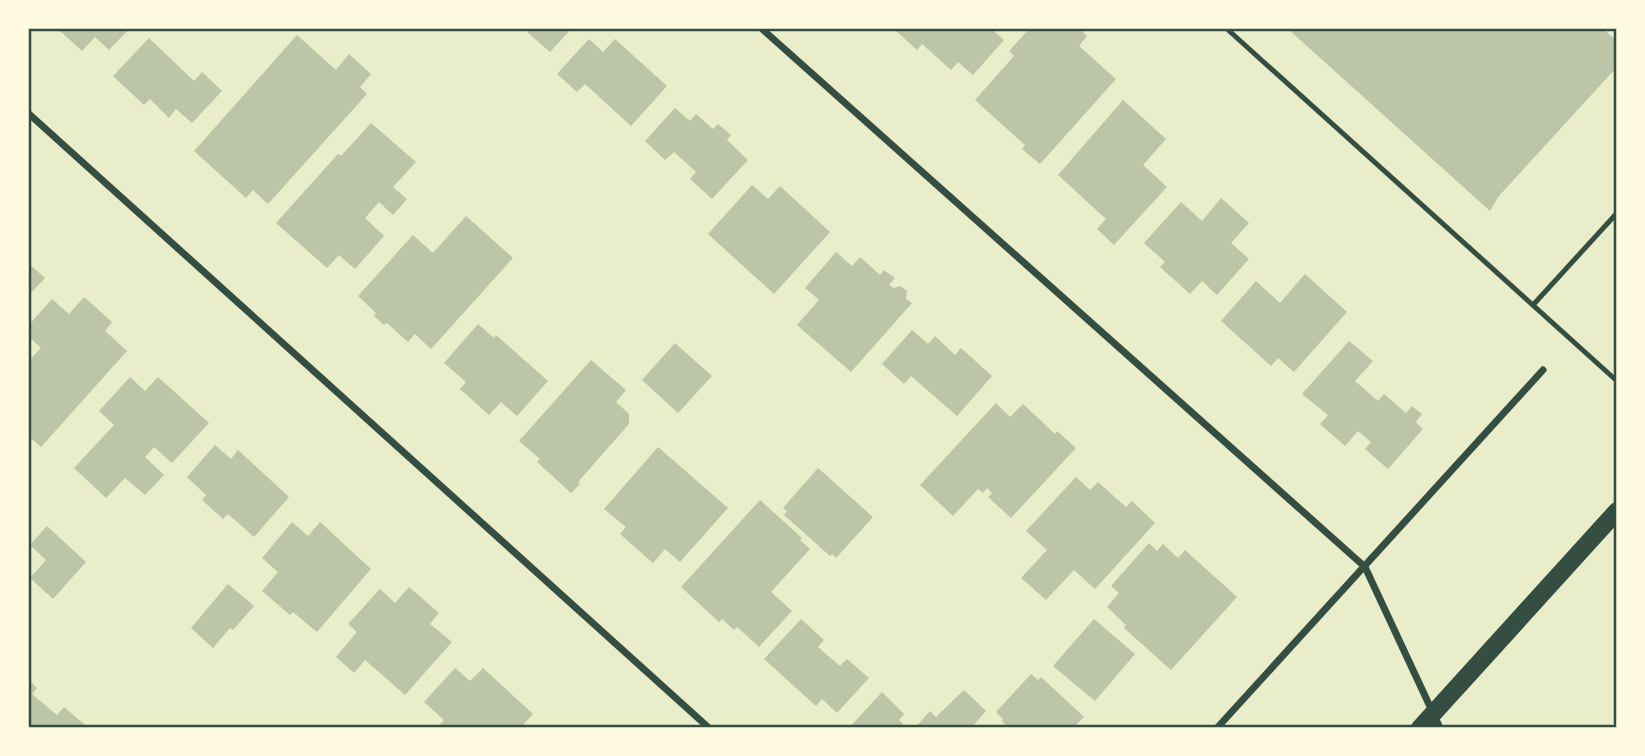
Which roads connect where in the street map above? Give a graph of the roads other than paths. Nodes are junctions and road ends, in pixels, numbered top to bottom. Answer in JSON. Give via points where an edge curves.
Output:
{"nodes":[{"id":1,"x":761,"y":28,"type":"edge"},
{"id":2,"x":1226,"y":28,"type":"edge"},
{"id":3,"x":28,"y":113,"type":"edge"},
{"id":4,"x":1617,"y":213,"type":"edge"},
{"id":5,"x":1533,"y":305,"type":"junction"},
{"id":6,"x":1543,"y":370,"type":"dead end"},
{"id":7,"x":1617,"y":382,"type":"edge"},
{"id":8,"x":1617,"y":511,"type":"edge"},
{"id":9,"x":1365,"y":567,"type":"junction"},
{"id":10,"x":1436,"y":721,"type":"edge"},
{"id":11,"x":709,"y":728,"type":"edge"},
{"id":12,"x":1217,"y":728,"type":"edge"},
{"id":13,"x":1420,"y":728,"type":"edge"}],
"edges":[{"from":1,"to":9,"type":"street"},
{"from":2,"to":5,"type":"lane"},
{"from":3,"to":11,"type":"street"},
{"from":4,"to":5,"type":"lane"},
{"from":5,"to":7,"type":"lane"},
{"from":6,"to":9,"type":"street"},
{"from":8,"to":10,"type":"main road"},
{"from":9,"to":10,"type":"street"},
{"from":9,"to":12,"type":"street"},
{"from":10,"to":13,"type":"main road"}]}
